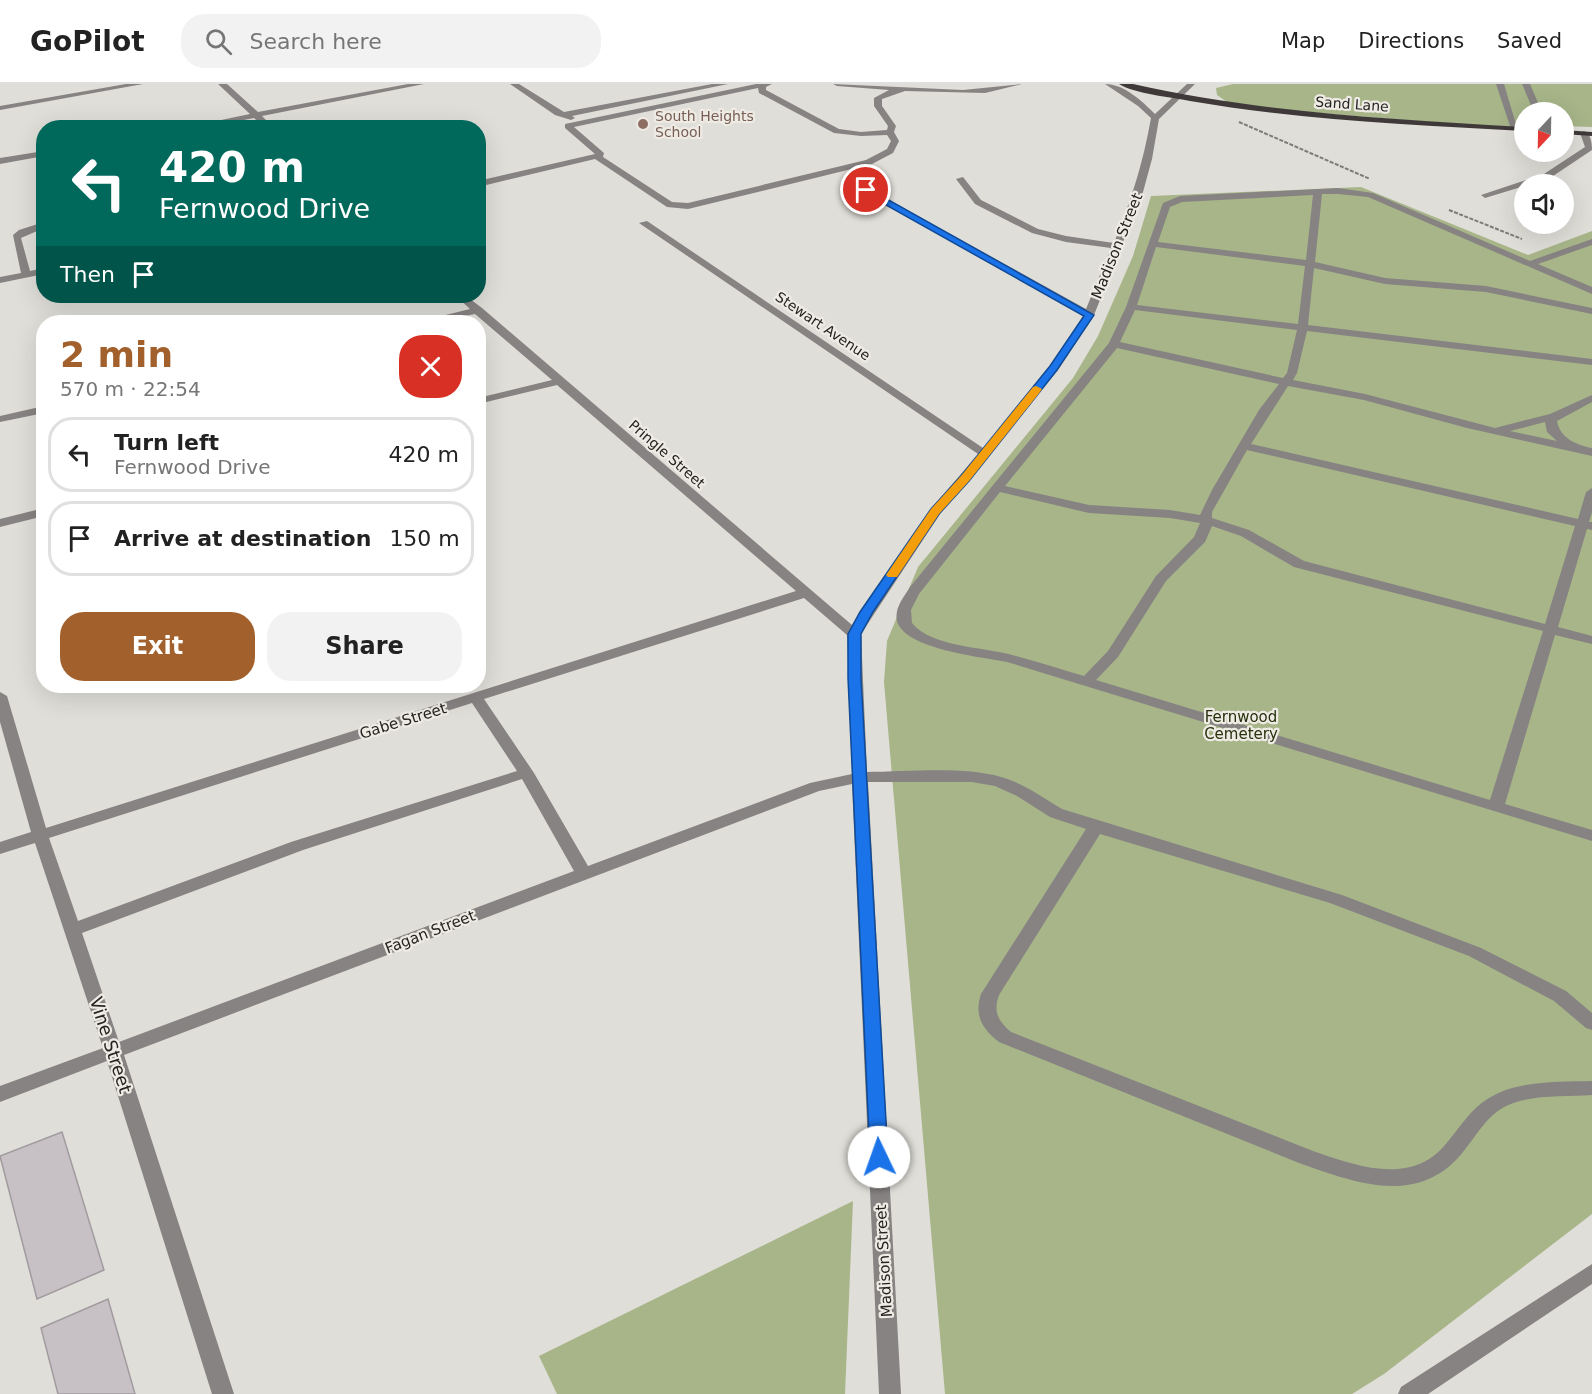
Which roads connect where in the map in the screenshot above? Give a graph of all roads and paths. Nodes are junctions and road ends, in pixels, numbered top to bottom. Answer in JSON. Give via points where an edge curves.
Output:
{"nodes":[{"id":1,"x":139,"y":84,"type":"edge"},
{"id":2,"x":222,"y":84,"type":"edge"},
{"id":3,"x":368,"y":84,"type":"edge"},
{"id":4,"x":420,"y":84,"type":"edge"},
{"id":5,"x":514,"y":84,"type":"edge"},
{"id":6,"x":724,"y":84,"type":"edge"},
{"id":7,"x":837,"y":84,"type":"edge"},
{"id":8,"x":1018,"y":84,"type":"edge"},
{"id":9,"x":1109,"y":84,"type":"edge"},
{"id":10,"x":1123,"y":84,"type":"edge"},
{"id":11,"x":1191,"y":84,"type":"edge"},
{"id":12,"x":1500,"y":84,"type":"edge"},
{"id":13,"x":1526,"y":84,"type":"edge"},
{"id":14,"x":765,"y":85,"type":"edge"},
{"id":15,"x":906,"y":88,"type":"junction"},
{"id":16,"x":664,"y":89,"type":"dead end"},
{"id":17,"x":376,"y":93,"type":"junction"},
{"id":18,"x":673,"y":94,"type":"junction"},
{"id":19,"x":1178,"y":96,"type":"junction"},
{"id":20,"x":1534,"y":102,"type":"edge"},
{"id":21,"x":1233,"y":106,"type":"junction"},
{"id":22,"x":0,"y":108,"type":"edge"},
{"id":23,"x":256,"y":115,"type":"junction"},
{"id":24,"x":563,"y":115,"type":"junction"},
{"id":25,"x":1514,"y":116,"type":"edge"},
{"id":26,"x":1155,"y":118,"type":"junction"},
{"id":27,"x":229,"y":120,"type":"edge"},
{"id":28,"x":261,"y":120,"type":"edge"},
{"id":29,"x":579,"y":122,"type":"junction"},
{"id":30,"x":1514,"y":129,"type":"edge"},
{"id":31,"x":890,"y":132,"type":"junction"},
{"id":32,"x":1588,"y":133,"type":"edge"},
{"id":33,"x":36,"y":154,"type":"edge"},
{"id":34,"x":596,"y":156,"type":"junction"},
{"id":35,"x":0,"y":161,"type":"edge"},
{"id":36,"x":960,"y":179,"type":"dead end"},
{"id":37,"x":1370,"y":179,"type":"dead end"},
{"id":38,"x":486,"y":182,"type":"edge"},
{"id":39,"x":866,"y":190,"type":"dead end"},
{"id":40,"x":1318,"y":192,"type":"junction"},
{"id":41,"x":1485,"y":195,"type":"dead end"},
{"id":42,"x":1446,"y":209,"type":"dead end"},
{"id":43,"x":644,"y":223,"type":"dead end"},
{"id":44,"x":36,"y":228,"type":"edge"},
{"id":45,"x":1522,"y":238,"type":"dead end"},
{"id":46,"x":1592,"y":242,"type":"edge"},
{"id":47,"x":1153,"y":244,"type":"junction"},
{"id":48,"x":1118,"y":246,"type":"junction"},
{"id":49,"x":1311,"y":264,"type":"junction"},
{"id":50,"x":1529,"y":264,"type":"junction"},
{"id":51,"x":36,"y":272,"type":"edge"},
{"id":52,"x":26,"y":274,"type":"junction"},
{"id":53,"x":0,"y":280,"type":"edge"},
{"id":54,"x":1592,"y":291,"type":"edge"},
{"id":55,"x":470,"y":303,"type":"edge"},
{"id":56,"x":1131,"y":307,"type":"junction"},
{"id":57,"x":478,"y":310,"type":"junction"},
{"id":58,"x":1592,"y":311,"type":"edge"},
{"id":59,"x":455,"y":315,"type":"edge"},
{"id":60,"x":484,"y":315,"type":"edge"},
{"id":61,"x":1089,"y":315,"type":"junction"},
{"id":62,"x":486,"y":317,"type":"edge"},
{"id":63,"x":1303,"y":327,"type":"junction"},
{"id":64,"x":1114,"y":344,"type":"junction"},
{"id":65,"x":1590,"y":363,"type":"edge"},
{"id":66,"x":559,"y":381,"type":"junction"},
{"id":67,"x":1286,"y":382,"type":"junction"},
{"id":68,"x":1592,"y":398,"type":"edge"},
{"id":69,"x":486,"y":399,"type":"edge"},
{"id":70,"x":36,"y":411,"type":"edge"},
{"id":71,"x":1554,"y":416,"type":"junction"},
{"id":72,"x":0,"y":419,"type":"edge"},
{"id":73,"x":1495,"y":431,"type":"junction"},
{"id":74,"x":1244,"y":446,"type":"junction"},
{"id":75,"x":1575,"y":448,"type":"junction"},
{"id":76,"x":1592,"y":452,"type":"edge"},
{"id":77,"x":985,"y":454,"type":"junction"},
{"id":78,"x":997,"y":488,"type":"junction"},
{"id":79,"x":1592,"y":492,"type":"edge"},
{"id":80,"x":36,"y":514,"type":"edge"},
{"id":81,"x":1205,"y":520,"type":"junction"},
{"id":82,"x":0,"y":523,"type":"edge"},
{"id":83,"x":1587,"y":525,"type":"edge"},
{"id":84,"x":805,"y":593,"type":"junction"},
{"id":85,"x":1550,"y":629,"type":"junction"},
{"id":86,"x":854,"y":634,"type":"junction"},
{"id":87,"x":1592,"y":640,"type":"edge"},
{"id":88,"x":1086,"y":682,"type":"junction"},
{"id":89,"x":0,"y":696,"type":"edge"},
{"id":90,"x":476,"y":698,"type":"junction"},
{"id":91,"x":526,"y":773,"type":"junction"},
{"id":92,"x":861,"y":777,"type":"junction"},
{"id":93,"x":1496,"y":807,"type":"junction"},
{"id":94,"x":1096,"y":827,"type":"junction"},
{"id":95,"x":40,"y":835,"type":"junction"},
{"id":96,"x":1592,"y":836,"type":"edge"},
{"id":97,"x":0,"y":848,"type":"edge"},
{"id":98,"x":584,"y":874,"type":"junction"},
{"id":99,"x":72,"y":930,"type":"junction"},
{"id":100,"x":1590,"y":1017,"type":"edge"},
{"id":101,"x":113,"y":1051,"type":"junction"},
{"id":102,"x":1592,"y":1088,"type":"edge"},
{"id":103,"x":0,"y":1094,"type":"edge"},
{"id":104,"x":1592,"y":1273,"type":"edge"},
{"id":105,"x":223,"y":1394,"type":"edge"},
{"id":106,"x":890,"y":1394,"type":"edge"},
{"id":107,"x":1409,"y":1394,"type":"edge"}],
"edges":[{"from":1,"to":22,"type":"street"},
{"from":2,"to":23,"type":"street"},
{"from":3,"to":17,"type":"street"},
{"from":4,"to":17,"type":"street"},
{"from":5,"to":24,"type":"street"},
{"from":6,"to":18,"type":"street"},
{"from":7,"to":15,"type":"street"},
{"from":8,"to":15,"type":"street","via":[[985,91]]},
{"from":9,"to":26,"type":"street"},
{"from":10,"to":19,"type":"main road"},
{"from":11,"to":19,"type":"street"},
{"from":12,"to":25,"type":"street"},
{"from":13,"to":20,"type":"street"},
{"from":14,"to":29,"type":"street"},
{"from":14,"to":31,"type":"street","via":[[762,91],[837,131]]},
{"from":15,"to":31,"type":"street","via":[[878,98]]},
{"from":16,"to":18,"type":"street"},
{"from":17,"to":23,"type":"street"},
{"from":18,"to":24,"type":"street"},
{"from":19,"to":21,"type":"main road","name":"Sand Lane"},
{"from":19,"to":26,"type":"street"},
{"from":21,"to":30,"type":"main road","name":"Sand Lane"},
{"from":21,"to":37,"type":"path","via":[[1225,116]]},
{"from":23,"to":27,"type":"street"},
{"from":23,"to":28,"type":"street"},
{"from":24,"to":29,"type":"street"},
{"from":26,"to":48,"type":"street","name":"Madison Street","via":[[1145,170]]},
{"from":29,"to":34,"type":"street","via":[[568,126],[601,155]]},
{"from":31,"to":34,"type":"street","via":[[895,141],[890,151],[869,162],[688,206],[670,205]]},
{"from":32,"to":41,"type":"street","via":[[1590,148],[1563,167],[1547,176]]},
{"from":33,"to":35,"type":"street"},
{"from":34,"to":38,"type":"street"},
{"from":36,"to":48,"type":"street","via":[[978,202],[1035,231]]},
{"from":39,"to":61,"type":"street"},
{"from":40,"to":47,"type":"street","via":[[1174,200],[1166,205]]},
{"from":40,"to":49,"type":"street"},
{"from":40,"to":50,"type":"street","via":[[1347,191],[1378,197]]},
{"from":42,"to":45,"type":"path"},
{"from":43,"to":77,"type":"street","name":"Stewart Avenue"},
{"from":44,"to":52,"type":"street","via":[[16,237]]},
{"from":46,"to":50,"type":"street"},
{"from":47,"to":49,"type":"street"},
{"from":47,"to":56,"type":"street"},
{"from":48,"to":61,"type":"street","name":"Madison Street"},
{"from":49,"to":58,"type":"street","via":[[1374,280],[1486,289]]},
{"from":49,"to":63,"type":"street"},
{"from":50,"to":54,"type":"street"},
{"from":51,"to":52,"type":"street"},
{"from":52,"to":53,"type":"street"},
{"from":55,"to":57,"type":"street","name":"Pringle Street"},
{"from":56,"to":63,"type":"street"},
{"from":56,"to":64,"type":"street"},
{"from":57,"to":59,"type":"street"},
{"from":57,"to":60,"type":"street","name":"Pringle Street"},
{"from":61,"to":77,"type":"street","name":"Madison Street","via":[[1054,368]]},
{"from":62,"to":66,"type":"street","name":"Pringle Street"},
{"from":63,"to":65,"type":"street"},
{"from":63,"to":67,"type":"street","via":[[1295,364]]},
{"from":64,"to":67,"type":"street"},
{"from":64,"to":78,"type":"street"},
{"from":66,"to":69,"type":"street"},
{"from":66,"to":84,"type":"street","name":"Pringle Street"},
{"from":67,"to":73,"type":"street","via":[[1365,397]]},
{"from":67,"to":74,"type":"street"},
{"from":68,"to":71,"type":"street"},
{"from":70,"to":72,"type":"street"},
{"from":71,"to":73,"type":"street"},
{"from":71,"to":75,"type":"street","via":[[1550,426],[1553,432]]},
{"from":73,"to":75,"type":"street"},
{"from":74,"to":81,"type":"street"},
{"from":74,"to":83,"type":"street"},
{"from":75,"to":76,"type":"street"},
{"from":77,"to":86,"type":"street","name":"Madison Street","via":[[935,512]]},
{"from":78,"to":81,"type":"street","via":[[1089,509]]},
{"from":78,"to":88,"type":"street","via":[[915,590],[905,606],[905,627],[930,641],[1010,658]]},
{"from":79,"to":83,"type":"street"},
{"from":80,"to":82,"type":"street"},
{"from":81,"to":85,"type":"street","via":[[1245,533],[1299,564]]},
{"from":81,"to":88,"type":"street","via":[[1200,539],[1161,579],[1113,654]]},
{"from":83,"to":85,"type":"street"},
{"from":84,"to":86,"type":"street","name":"Pringle Street"},
{"from":84,"to":90,"type":"street","name":"Gabe Street"},
{"from":85,"to":87,"type":"street"},
{"from":85,"to":93,"type":"street"},
{"from":86,"to":92,"type":"street","name":"Madison Street"},
{"from":88,"to":93,"type":"street"},
{"from":89,"to":95,"type":"street","name":"Vine Street"},
{"from":90,"to":91,"type":"street"},
{"from":90,"to":95,"type":"street","name":"Gabe Street"},
{"from":91,"to":98,"type":"street"},
{"from":91,"to":99,"type":"street","via":[[177,889]]},
{"from":92,"to":94,"type":"street","name":"Fagan Street","via":[[972,777],[998,781],[1056,813]]},
{"from":92,"to":98,"type":"street","name":"Fagan Street","via":[[815,787]]},
{"from":92,"to":106,"type":"street","name":"Madison Street"},
{"from":93,"to":96,"type":"street"},
{"from":94,"to":100,"type":"street","name":"Fagan Street","via":[[1397,921],[1475,952],[1560,996]]},
{"from":94,"to":102,"type":"street","via":[[990,994],[986,1016],[992,1028],[1005,1037],[1305,1157],[1377,1178],[1421,1175],[1442,1162],[1489,1108],[1500,1101]]},
{"from":95,"to":97,"type":"street","name":"Gabe Street"},
{"from":95,"to":99,"type":"street","name":"Vine Street"},
{"from":98,"to":101,"type":"street","name":"Fagan Street"},
{"from":99,"to":101,"type":"street","name":"Vine Street"},
{"from":101,"to":103,"type":"street","name":"Fagan Street"},
{"from":101,"to":105,"type":"street","name":"Vine Street"},
{"from":104,"to":107,"type":"street"}]}
